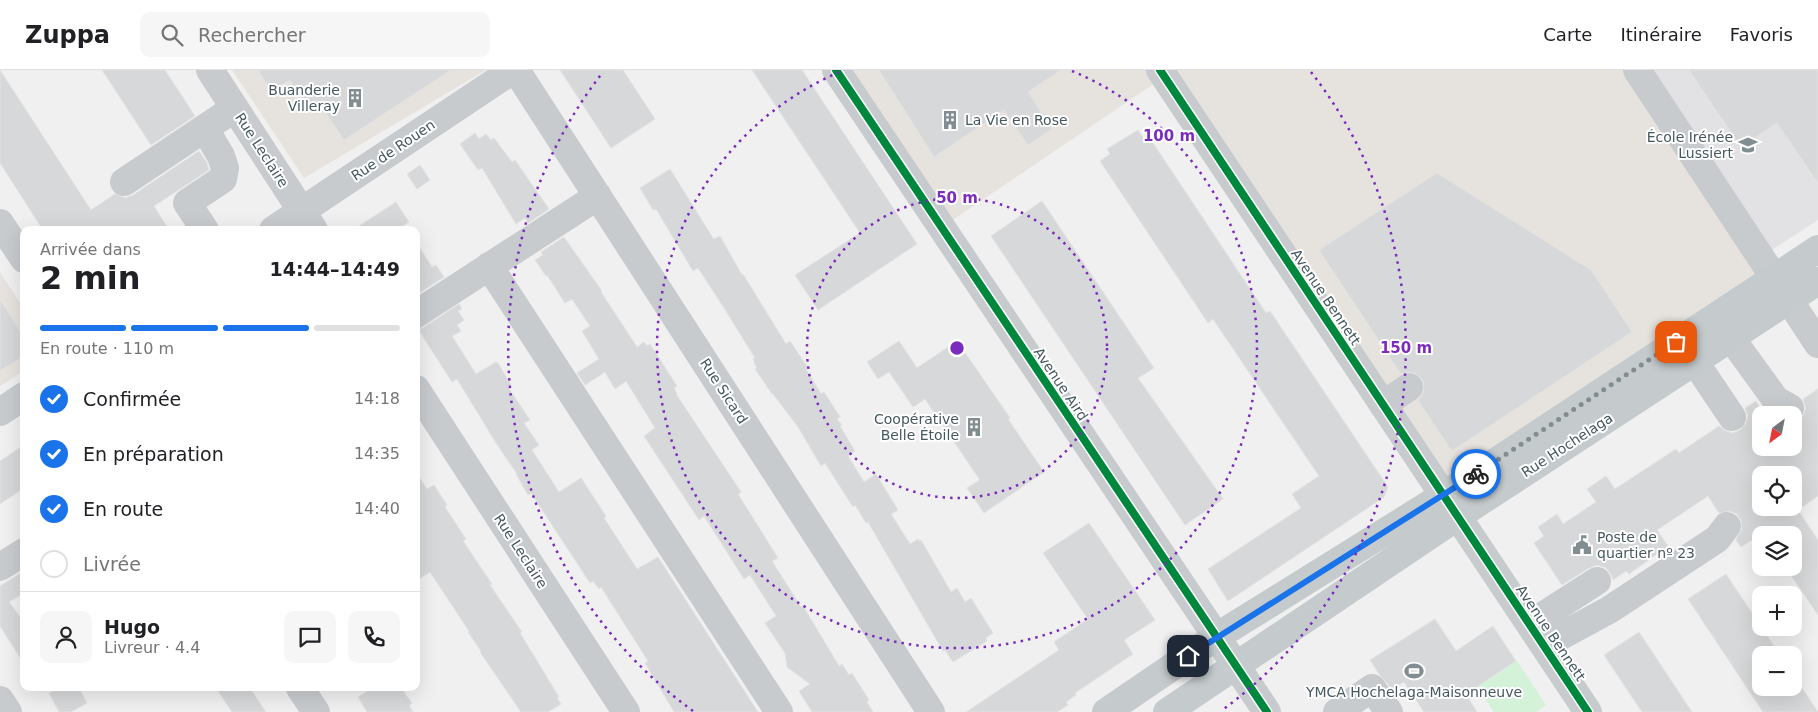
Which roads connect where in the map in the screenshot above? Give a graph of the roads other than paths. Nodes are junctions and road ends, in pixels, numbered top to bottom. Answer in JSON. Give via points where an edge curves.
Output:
{"nodes":[{"id":1,"x":210,"y":70,"type":"edge"},
{"id":2,"x":515,"y":70,"type":"edge"},
{"id":3,"x":836,"y":70,"type":"edge"},
{"id":4,"x":1160,"y":70,"type":"edge"},
{"id":5,"x":1638,"y":70,"type":"edge"},
{"id":6,"x":235,"y":108,"type":"junction"},
{"id":7,"x":205,"y":128,"type":"junction"},
{"id":8,"x":124,"y":182,"type":"dead end"},
{"id":9,"x":598,"y":196,"type":"junction"},
{"id":10,"x":308,"y":221,"type":"edge"},
{"id":11,"x":0,"y":223,"type":"edge"},
{"id":12,"x":202,"y":226,"type":"edge"},
{"id":13,"x":289,"y":226,"type":"edge"},
{"id":14,"x":1818,"y":249,"type":"edge"},
{"id":15,"x":20,"y":253,"type":"edge"},
{"id":16,"x":489,"y":266,"type":"junction"},
{"id":17,"x":1818,"y":281,"type":"edge"},
{"id":18,"x":1781,"y":289,"type":"junction"},
{"id":19,"x":420,"y":311,"type":"edge"},
{"id":20,"x":1731,"y":338,"type":"junction"},
{"id":21,"x":1818,"y":344,"type":"edge"},
{"id":22,"x":1687,"y":356,"type":"junction"},
{"id":23,"x":1409,"y":387,"type":"dead end"},
{"id":24,"x":420,"y":395,"type":"edge"},
{"id":25,"x":20,"y":399,"type":"edge"},
{"id":26,"x":1383,"y":405,"type":"junction"},
{"id":27,"x":1780,"y":406,"type":"edge"},
{"id":28,"x":0,"y":412,"type":"edge"},
{"id":29,"x":1732,"y":417,"type":"dead end"},
{"id":30,"x":1451,"y":506,"type":"junction"},
{"id":31,"x":1727,"y":526,"type":"dead end"},
{"id":32,"x":20,"y":554,"type":"edge"},
{"id":33,"x":0,"y":567,"type":"edge"},
{"id":34,"x":1597,"y":581,"type":"dead end"},
{"id":35,"x":1530,"y":624,"type":"junction"},
{"id":36,"x":1216,"y":637,"type":"junction"},
{"id":37,"x":1546,"y":647,"type":"junction"},
{"id":38,"x":1236,"y":666,"type":"junction"},
{"id":39,"x":302,"y":691,"type":"edge"},
{"id":40,"x":0,"y":700,"type":"edge"},
{"id":41,"x":8,"y":712,"type":"edge"},
{"id":42,"x":316,"y":712,"type":"edge"},
{"id":43,"x":626,"y":712,"type":"edge"},
{"id":44,"x":778,"y":712,"type":"edge"},
{"id":45,"x":931,"y":712,"type":"edge"},
{"id":46,"x":1106,"y":712,"type":"edge"},
{"id":47,"x":1167,"y":712,"type":"edge"},
{"id":48,"x":1267,"y":712,"type":"edge"},
{"id":49,"x":1337,"y":712,"type":"edge"},
{"id":50,"x":1389,"y":712,"type":"edge"},
{"id":51,"x":1588,"y":712,"type":"edge"}],
"edges":[{"from":1,"to":6,"type":"street","name":"Rue Leclaire"},
{"from":2,"to":9,"type":"street","name":"Rue Sicard"},
{"from":2,"to":10,"type":"street","name":"Rue de Rouen"},
{"from":3,"to":36,"type":"street","name":"Avenue Aird"},
{"from":4,"to":26,"type":"street","name":"Avenue Bennett"},
{"from":5,"to":18,"type":"street"},
{"from":6,"to":7,"type":"street"},
{"from":6,"to":10,"type":"street","name":"Rue Leclaire"},
{"from":7,"to":8,"type":"street"},
{"from":7,"to":12,"type":"street","via":[[226,168],[223,180],[187,203]]},
{"from":9,"to":16,"type":"street"},
{"from":9,"to":45,"type":"street","name":"Rue Sicard"},
{"from":10,"to":13,"type":"street","name":"Rue de Rouen"},
{"from":11,"to":15,"type":"street"},
{"from":14,"to":18,"type":"main road","name":"Rue Hochelaga"},
{"from":16,"to":19,"type":"street"},
{"from":16,"to":44,"type":"street"},
{"from":17,"to":18,"type":"main road","name":"Rue Hochelaga"},
{"from":18,"to":20,"type":"main road","name":"Rue Hochelaga"},
{"from":18,"to":21,"type":"street"},
{"from":18,"to":22,"type":"main road","name":"Rue Hochelaga"},
{"from":20,"to":22,"type":"main road","name":"Rue Hochelaga"},
{"from":20,"to":27,"type":"street"},
{"from":22,"to":29,"type":"street"},
{"from":22,"to":30,"type":"main road","name":"Rue Hochelaga"},
{"from":23,"to":26,"type":"street"},
{"from":24,"to":43,"type":"street","name":"Rue Leclaire"},
{"from":25,"to":28,"type":"street"},
{"from":26,"to":30,"type":"street","name":"Avenue Bennett"},
{"from":30,"to":35,"type":"street","name":"Avenue Bennett"},
{"from":30,"to":36,"type":"main road","name":"Rue Hochelaga"},
{"from":30,"to":38,"type":"main road","name":"Rue Hochelaga"},
{"from":31,"to":37,"type":"street","via":[[1717,538],[1667,572]]},
{"from":32,"to":33,"type":"street"},
{"from":34,"to":35,"type":"street"},
{"from":35,"to":37,"type":"street","name":"Avenue Bennett"},
{"from":36,"to":38,"type":"street","name":"Avenue Aird"},
{"from":36,"to":46,"type":"main road","name":"Rue Hochelaga"},
{"from":37,"to":51,"type":"street","name":"Avenue Bennett"},
{"from":38,"to":47,"type":"main road","name":"Rue Hochelaga"},
{"from":38,"to":48,"type":"street","name":"Avenue Aird"},
{"from":39,"to":42,"type":"street"},
{"from":40,"to":41,"type":"street"},
{"from":49,"to":50,"type":"street","via":[[1372,688]]}]}
